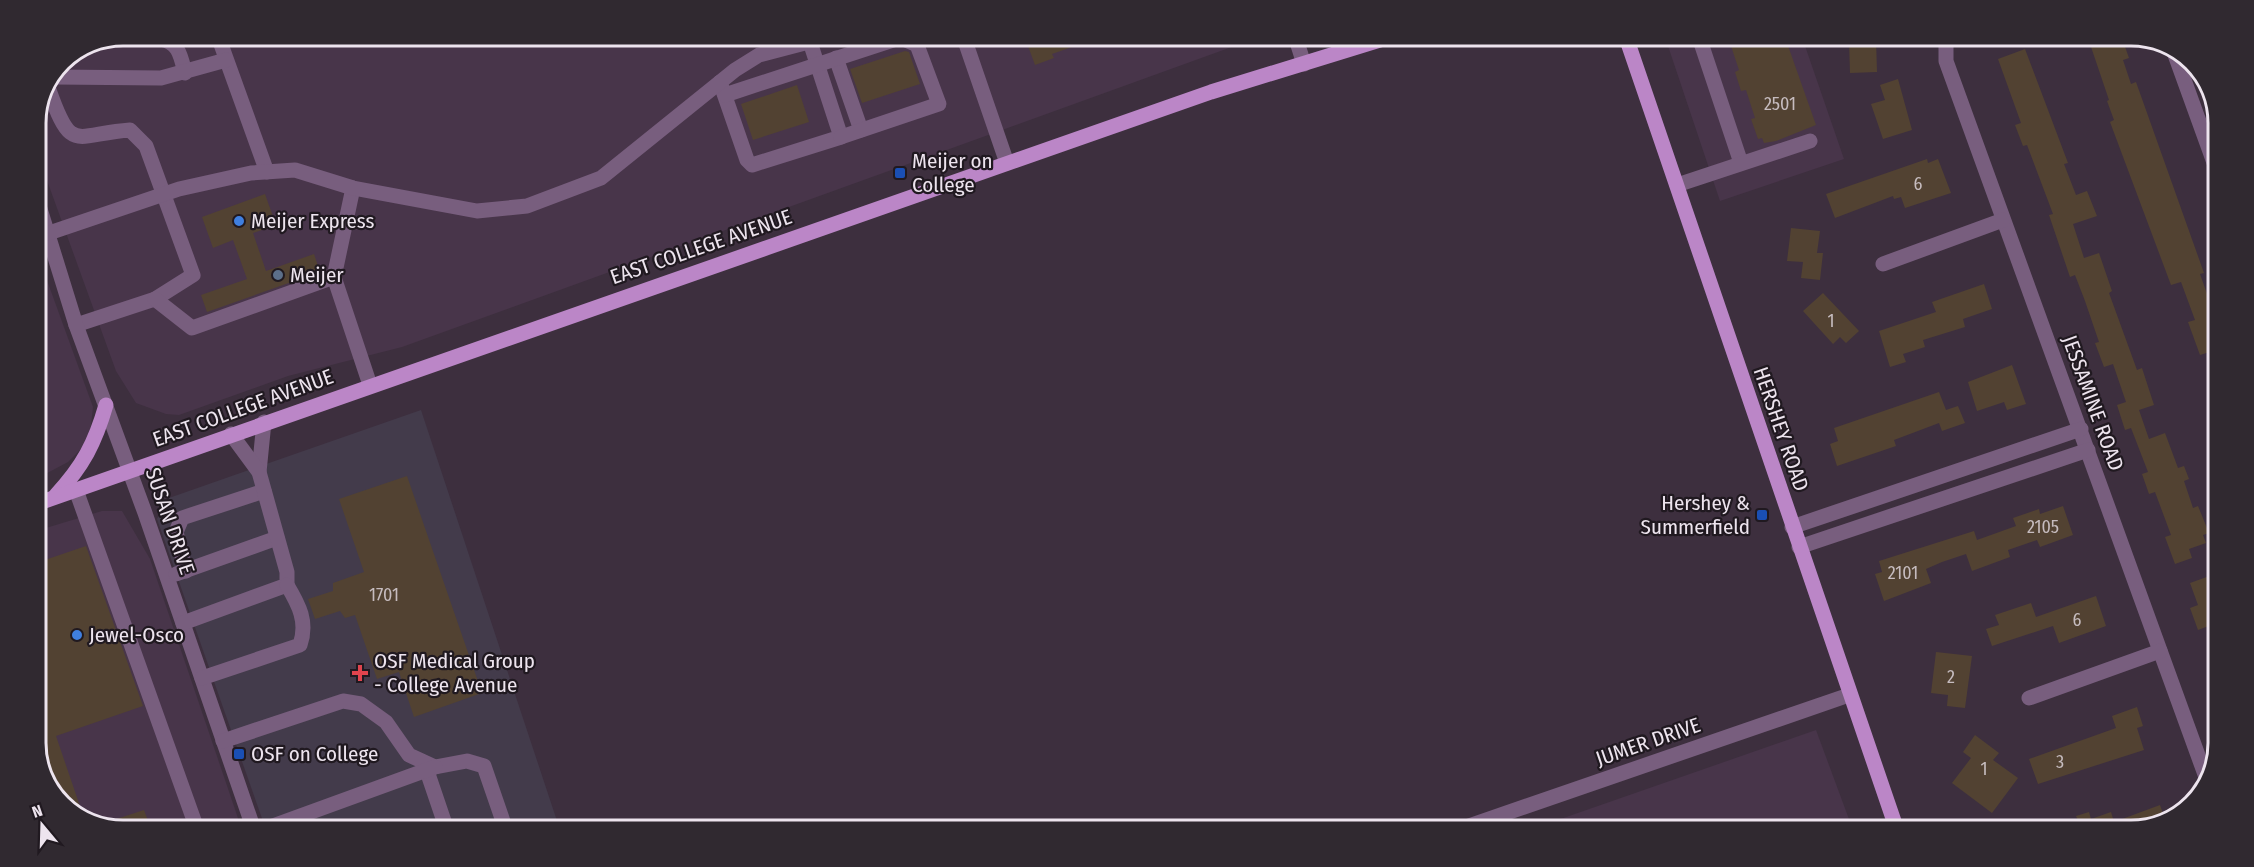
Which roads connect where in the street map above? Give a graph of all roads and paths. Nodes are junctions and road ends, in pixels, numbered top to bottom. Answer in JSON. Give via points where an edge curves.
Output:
{"nodes":[{"id":1,"x":177,"y":46,"type":"edge"},
{"id":2,"x":221,"y":46,"type":"edge"},
{"id":3,"x":794,"y":46,"type":"edge"},
{"id":4,"x":817,"y":46,"type":"edge"},
{"id":5,"x":874,"y":46,"type":"edge"},
{"id":6,"x":917,"y":46,"type":"edge"},
{"id":7,"x":967,"y":46,"type":"edge"},
{"id":8,"x":1298,"y":46,"type":"edge"},
{"id":9,"x":1361,"y":46,"type":"edge"},
{"id":10,"x":1629,"y":46,"type":"edge"},
{"id":11,"x":1702,"y":46,"type":"edge"},
{"id":12,"x":1946,"y":46,"type":"edge"},
{"id":13,"x":836,"y":58,"type":"junction"},
{"id":14,"x":226,"y":60,"type":"junction"},
{"id":15,"x":2178,"y":63,"type":"edge"},
{"id":16,"x":1304,"y":64,"type":"junction"},
{"id":17,"x":818,"y":65,"type":"junction"},
{"id":18,"x":185,"y":73,"type":"junction"},
{"id":19,"x":63,"y":77,"type":"edge"},
{"id":20,"x":723,"y":89,"type":"junction"},
{"id":21,"x":51,"y":96,"type":"edge"},
{"id":22,"x":861,"y":130,"type":"junction"},
{"id":23,"x":841,"y":137,"type":"junction"},
{"id":24,"x":1810,"y":141,"type":"dead end"},
{"id":25,"x":2207,"y":143,"type":"edge"},
{"id":26,"x":1007,"y":163,"type":"junction"},
{"id":27,"x":1741,"y":163,"type":"junction"},
{"id":28,"x":267,"y":172,"type":"junction"},
{"id":29,"x":1677,"y":185,"type":"junction"},
{"id":30,"x":353,"y":188,"type":"junction"},
{"id":31,"x":163,"y":194,"type":"junction"},
{"id":32,"x":2004,"y":220,"type":"junction"},
{"id":33,"x":46,"y":224,"type":"edge"},
{"id":34,"x":49,"y":232,"type":"junction"},
{"id":35,"x":1883,"y":264,"type":"dead end"},
{"id":36,"x":334,"y":277,"type":"junction"},
{"id":37,"x":155,"y":299,"type":"junction"},
{"id":38,"x":76,"y":325,"type":"junction"},
{"id":39,"x":370,"y":385,"type":"junction"},
{"id":40,"x":106,"y":405,"type":"junction"},
{"id":41,"x":264,"y":422,"type":"junction"},
{"id":42,"x":2081,"y":429,"type":"junction"},
{"id":43,"x":231,"y":434,"type":"junction"},
{"id":44,"x":2088,"y":450,"type":"junction"},
{"id":45,"x":130,"y":471,"type":"junction"},
{"id":46,"x":258,"y":472,"type":"junction"},
{"id":47,"x":1916,"y":485,"type":"junction"},
{"id":48,"x":76,"y":490,"type":"junction"},
{"id":49,"x":264,"y":491,"type":"junction"},
{"id":50,"x":53,"y":498,"type":"junction"},
{"id":51,"x":47,"y":500,"type":"edge"},
{"id":52,"x":1923,"y":505,"type":"junction"},
{"id":53,"x":1792,"y":527,"type":"junction"},
{"id":54,"x":277,"y":538,"type":"junction"},
{"id":55,"x":1798,"y":546,"type":"junction"},
{"id":56,"x":186,"y":571,"type":"junction"},
{"id":57,"x":167,"y":577,"type":"junction"},
{"id":58,"x":287,"y":585,"type":"junction"},
{"id":59,"x":183,"y":623,"type":"junction"},
{"id":60,"x":2160,"y":651,"type":"junction"},
{"id":61,"x":202,"y":678,"type":"junction"},
{"id":62,"x":1849,"y":696,"type":"junction"},
{"id":63,"x":2029,"y":698,"type":"dead end"},
{"id":64,"x":223,"y":741,"type":"junction"},
{"id":65,"x":431,"y":769,"type":"junction"},
{"id":66,"x":2203,"y":769,"type":"edge"},
{"id":67,"x":194,"y":820,"type":"edge"},
{"id":68,"x":251,"y":820,"type":"edge"},
{"id":69,"x":301,"y":820,"type":"edge"},
{"id":70,"x":444,"y":820,"type":"edge"},
{"id":71,"x":503,"y":820,"type":"edge"},
{"id":72,"x":1486,"y":820,"type":"edge"},
{"id":73,"x":1893,"y":820,"type":"edge"}],
"edges":[{"from":1,"to":18,"type":"street"},
{"from":2,"to":14,"type":"street"},
{"from":3,"to":20,"type":"street","via":[[759,55]]},
{"from":4,"to":17,"type":"street"},
{"from":5,"to":13,"type":"street"},
{"from":6,"to":22,"type":"street","via":[[939,104]]},
{"from":7,"to":26,"type":"street"},
{"from":8,"to":16,"type":"street"},
{"from":9,"to":16,"type":"main road","name":"EAST COLLEGE AVENUE"},
{"from":10,"to":29,"type":"main road","name":"HERSHEY ROAD"},
{"from":11,"to":27,"type":"street"},
{"from":12,"to":32,"type":"street","name":"JESSAMINE ROAD","via":[[1946,61]]},
{"from":13,"to":17,"type":"street"},
{"from":13,"to":22,"type":"street"},
{"from":14,"to":18,"type":"street"},
{"from":14,"to":28,"type":"street"},
{"from":15,"to":25,"type":"street"},
{"from":16,"to":26,"type":"main road","name":"EAST COLLEGE AVENUE"},
{"from":17,"to":20,"type":"street"},
{"from":17,"to":23,"type":"street"},
{"from":18,"to":19,"type":"street","via":[[161,78]]},
{"from":20,"to":23,"type":"street","via":[[752,165]]},
{"from":20,"to":30,"type":"street","via":[[602,178],[527,206],[477,211]]},
{"from":21,"to":31,"type":"street","via":[[64,128],[73,134],[87,138],[130,130],[139,137]]},
{"from":22,"to":23,"type":"street"},
{"from":24,"to":27,"type":"street"},
{"from":26,"to":39,"type":"main road","name":"EAST COLLEGE AVENUE"},
{"from":27,"to":29,"type":"street"},
{"from":28,"to":30,"type":"street","via":[[295,170]]},
{"from":28,"to":31,"type":"street"},
{"from":29,"to":53,"type":"main road","name":"HERSHEY ROAD"},
{"from":30,"to":36,"type":"street"},
{"from":31,"to":34,"type":"street"},
{"from":31,"to":37,"type":"street","via":[[193,275]]},
{"from":32,"to":35,"type":"street"},
{"from":32,"to":42,"type":"street","name":"JESSAMINE ROAD"},
{"from":33,"to":34,"type":"street","name":"SUSAN DRIVE"},
{"from":34,"to":38,"type":"street","name":"SUSAN DRIVE"},
{"from":36,"to":37,"type":"street","via":[[192,328]]},
{"from":36,"to":39,"type":"street"},
{"from":37,"to":38,"type":"street"},
{"from":38,"to":40,"type":"street","name":"SUSAN DRIVE"},
{"from":39,"to":41,"type":"main road","name":"EAST COLLEGE AVENUE"},
{"from":40,"to":45,"type":"street","name":"SUSAN DRIVE"},
{"from":40,"to":50,"type":"main road","via":[[98,433],[80,469]]},
{"from":41,"to":43,"type":"main road","name":"EAST COLLEGE AVENUE"},
{"from":41,"to":46,"type":"street"},
{"from":42,"to":44,"type":"street","name":"JESSAMINE ROAD"},
{"from":42,"to":47,"type":"street"},
{"from":43,"to":45,"type":"main road","name":"EAST COLLEGE AVENUE"},
{"from":43,"to":46,"type":"street"},
{"from":44,"to":52,"type":"street"},
{"from":44,"to":60,"type":"street","name":"JESSAMINE ROAD"},
{"from":45,"to":48,"type":"main road","name":"EAST COLLEGE AVENUE"},
{"from":45,"to":57,"type":"street","name":"SUSAN DRIVE"},
{"from":46,"to":49,"type":"street"},
{"from":47,"to":52,"type":"street"},
{"from":47,"to":53,"type":"street"},
{"from":48,"to":50,"type":"main road","name":"EAST COLLEGE AVENUE"},
{"from":48,"to":67,"type":"street"},
{"from":49,"to":54,"type":"street"},
{"from":49,"to":56,"type":"street","via":[[182,518],[176,532]]},
{"from":50,"to":51,"type":"main road","name":"EAST COLLEGE AVENUE"},
{"from":52,"to":55,"type":"street"},
{"from":53,"to":55,"type":"main road","name":"HERSHEY ROAD"},
{"from":54,"to":56,"type":"street"},
{"from":54,"to":58,"type":"street"},
{"from":55,"to":62,"type":"main road","name":"HERSHEY ROAD"},
{"from":56,"to":57,"type":"street"},
{"from":57,"to":59,"type":"street","name":"SUSAN DRIVE"},
{"from":58,"to":59,"type":"street"},
{"from":58,"to":61,"type":"street","via":[[298,603],[305,631],[300,645]]},
{"from":59,"to":61,"type":"street","name":"SUSAN DRIVE"},
{"from":60,"to":63,"type":"street"},
{"from":60,"to":66,"type":"street","name":"JESSAMINE ROAD"},
{"from":61,"to":64,"type":"street","name":"SUSAN DRIVE"},
{"from":62,"to":72,"type":"street","name":"JUMER DRIVE"},
{"from":62,"to":73,"type":"main road","name":"HERSHEY ROAD"},
{"from":64,"to":65,"type":"street","via":[[343,701],[352,702],[386,722],[410,755]]},
{"from":64,"to":68,"type":"street","name":"SUSAN DRIVE"},
{"from":65,"to":69,"type":"street"},
{"from":65,"to":70,"type":"street"},
{"from":65,"to":71,"type":"street","via":[[467,761],[484,766]]}]}
